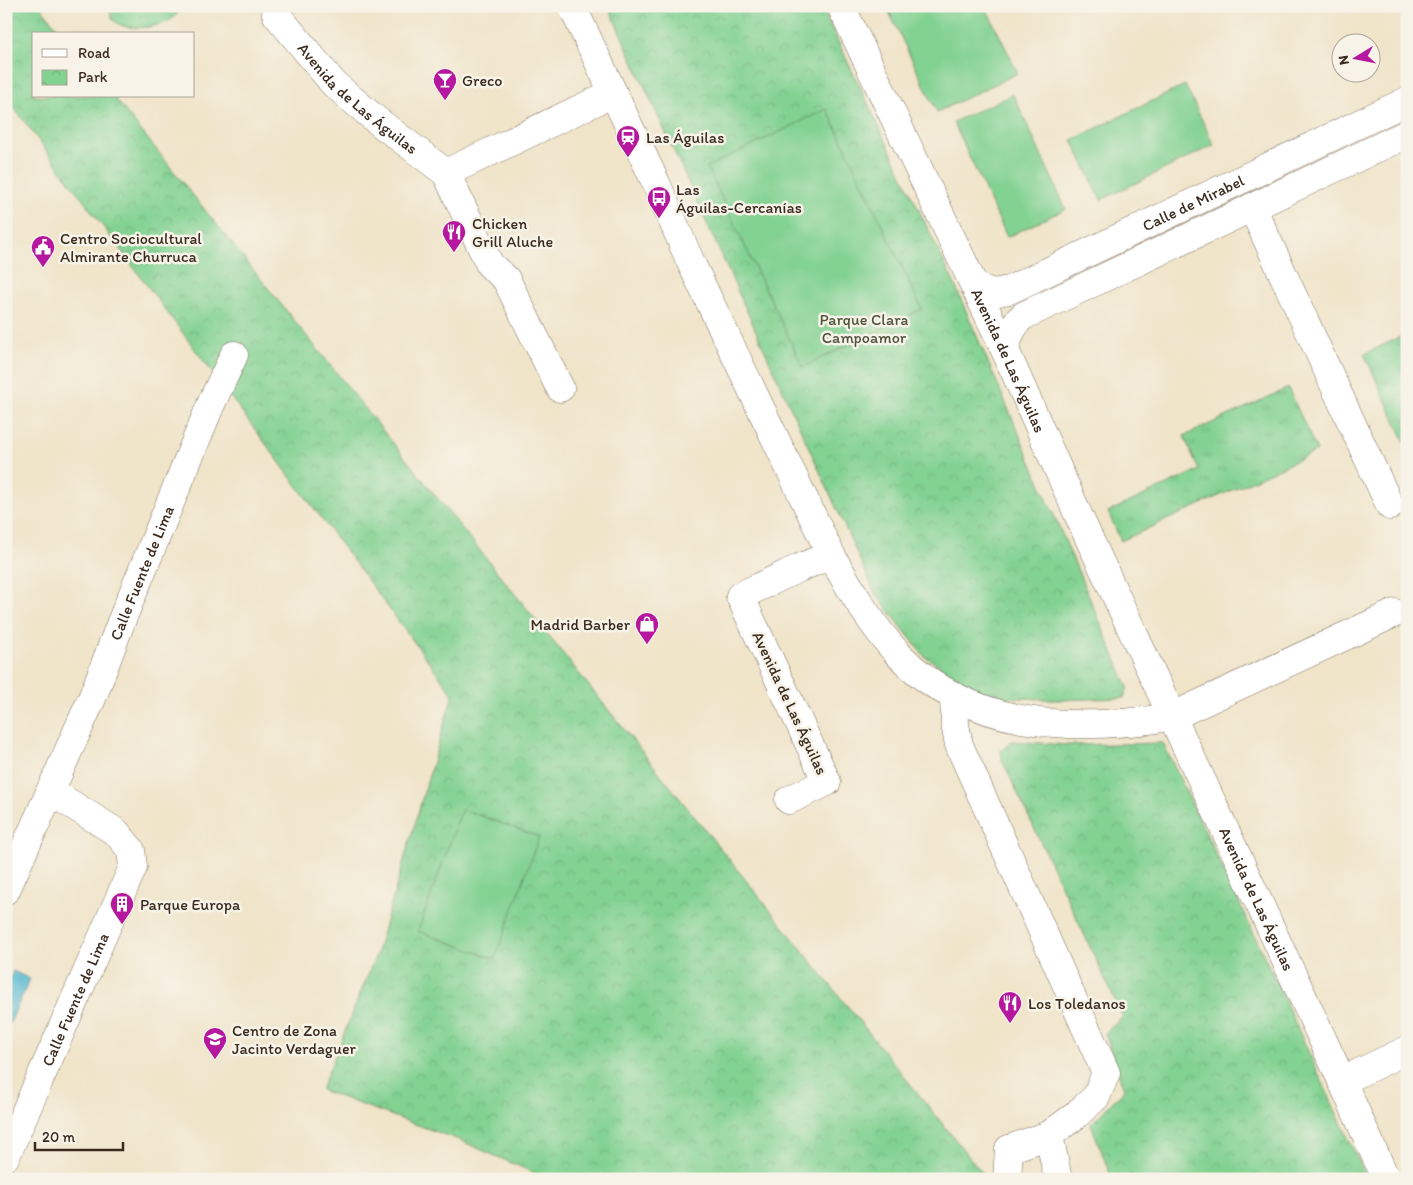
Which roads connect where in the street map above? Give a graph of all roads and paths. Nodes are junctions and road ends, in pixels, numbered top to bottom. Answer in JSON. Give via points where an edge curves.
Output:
{"nodes":[{"id":1,"x":572,"y":6,"type":"edge"},
{"id":2,"x":841,"y":6,"type":"edge"},
{"id":3,"x":276,"y":14,"type":"dead end"},
{"id":4,"x":613,"y":93,"type":"junction"},
{"id":5,"x":1407,"y":101,"type":"edge"},
{"id":6,"x":1407,"y":134,"type":"edge"},
{"id":7,"x":446,"y":173,"type":"junction"},
{"id":8,"x":1252,"y":207,"type":"junction"},
{"id":9,"x":976,"y":287,"type":"junction"},
{"id":10,"x":1005,"y":350,"type":"junction"},
{"id":11,"x":234,"y":355,"type":"dead end"},
{"id":12,"x":560,"y":388,"type":"dead end"},
{"id":13,"x":1390,"y":506,"type":"dead end"},
{"id":14,"x":830,"y":555,"type":"junction"},
{"id":15,"x":1395,"y":613,"type":"dead end"},
{"id":16,"x":954,"y":696,"type":"junction"},
{"id":17,"x":1172,"y":717,"type":"junction"},
{"id":18,"x":50,"y":791,"type":"junction"},
{"id":19,"x":789,"y":800,"type":"dead end"},
{"id":20,"x":6,"y":890,"type":"edge"},
{"id":21,"x":1407,"y":1050,"type":"edge"},
{"id":22,"x":1342,"y":1081,"type":"junction"},
{"id":23,"x":1049,"y":1135,"type":"junction"},
{"id":24,"x":6,"y":1156,"type":"edge"},
{"id":25,"x":1007,"y":1179,"type":"edge"},
{"id":26,"x":1058,"y":1179,"type":"edge"},
{"id":27,"x":1386,"y":1179,"type":"edge"}],
"edges":[{"from":1,"to":4,"type":"street"},
{"from":2,"to":9,"type":"street","name":"Avenida de Las Águilas"},
{"from":3,"to":7,"type":"street","name":"Avenida de Las Águilas","via":[[334,84]]},
{"from":4,"to":7,"type":"street"},
{"from":4,"to":14,"type":"street"},
{"from":5,"to":9,"type":"street","name":"Calle de Mirabel","via":[[1009,290],[993,293]]},
{"from":6,"to":8,"type":"street","name":"Calle de Mirabel"},
{"from":7,"to":12,"type":"street","name":"Avenida de Las Águilas","via":[[490,265],[506,279]]},
{"from":8,"to":10,"type":"street","name":"Calle de Mirabel","via":[[1023,316],[1011,331]]},
{"from":8,"to":13,"type":"street","name":"Calle de Mirabel"},
{"from":9,"to":10,"type":"street","name":"Avenida de Las Águilas"},
{"from":10,"to":17,"type":"street","name":"Avenida de Las Águilas"},
{"from":11,"to":18,"type":"street","name":"Calle Fuente de Lima","via":[[93,696]]},
{"from":14,"to":16,"type":"street","via":[[874,624],[898,654],[920,675]]},
{"from":14,"to":19,"type":"street","name":"Avenida de Las Águilas","via":[[740,596],[827,782]]},
{"from":15,"to":17,"type":"street"},
{"from":16,"to":17,"type":"street","via":[[1009,717],[1039,723],[1089,725]]},
{"from":16,"to":23,"type":"street","via":[[959,745],[1106,1073],[1096,1097]]},
{"from":17,"to":22,"type":"street","name":"Avenida de Las Águilas"},
{"from":18,"to":20,"type":"street","name":"Calle Fuente de Lima"},
{"from":18,"to":24,"type":"street","name":"Calle Fuente de Lima","via":[[116,832],[131,850],[133,867]]},
{"from":21,"to":22,"type":"street"},
{"from":22,"to":27,"type":"street","name":"Avenida de Las Águilas"},
{"from":23,"to":25,"type":"street","via":[[1009,1149]]},
{"from":23,"to":26,"type":"street"}]}
